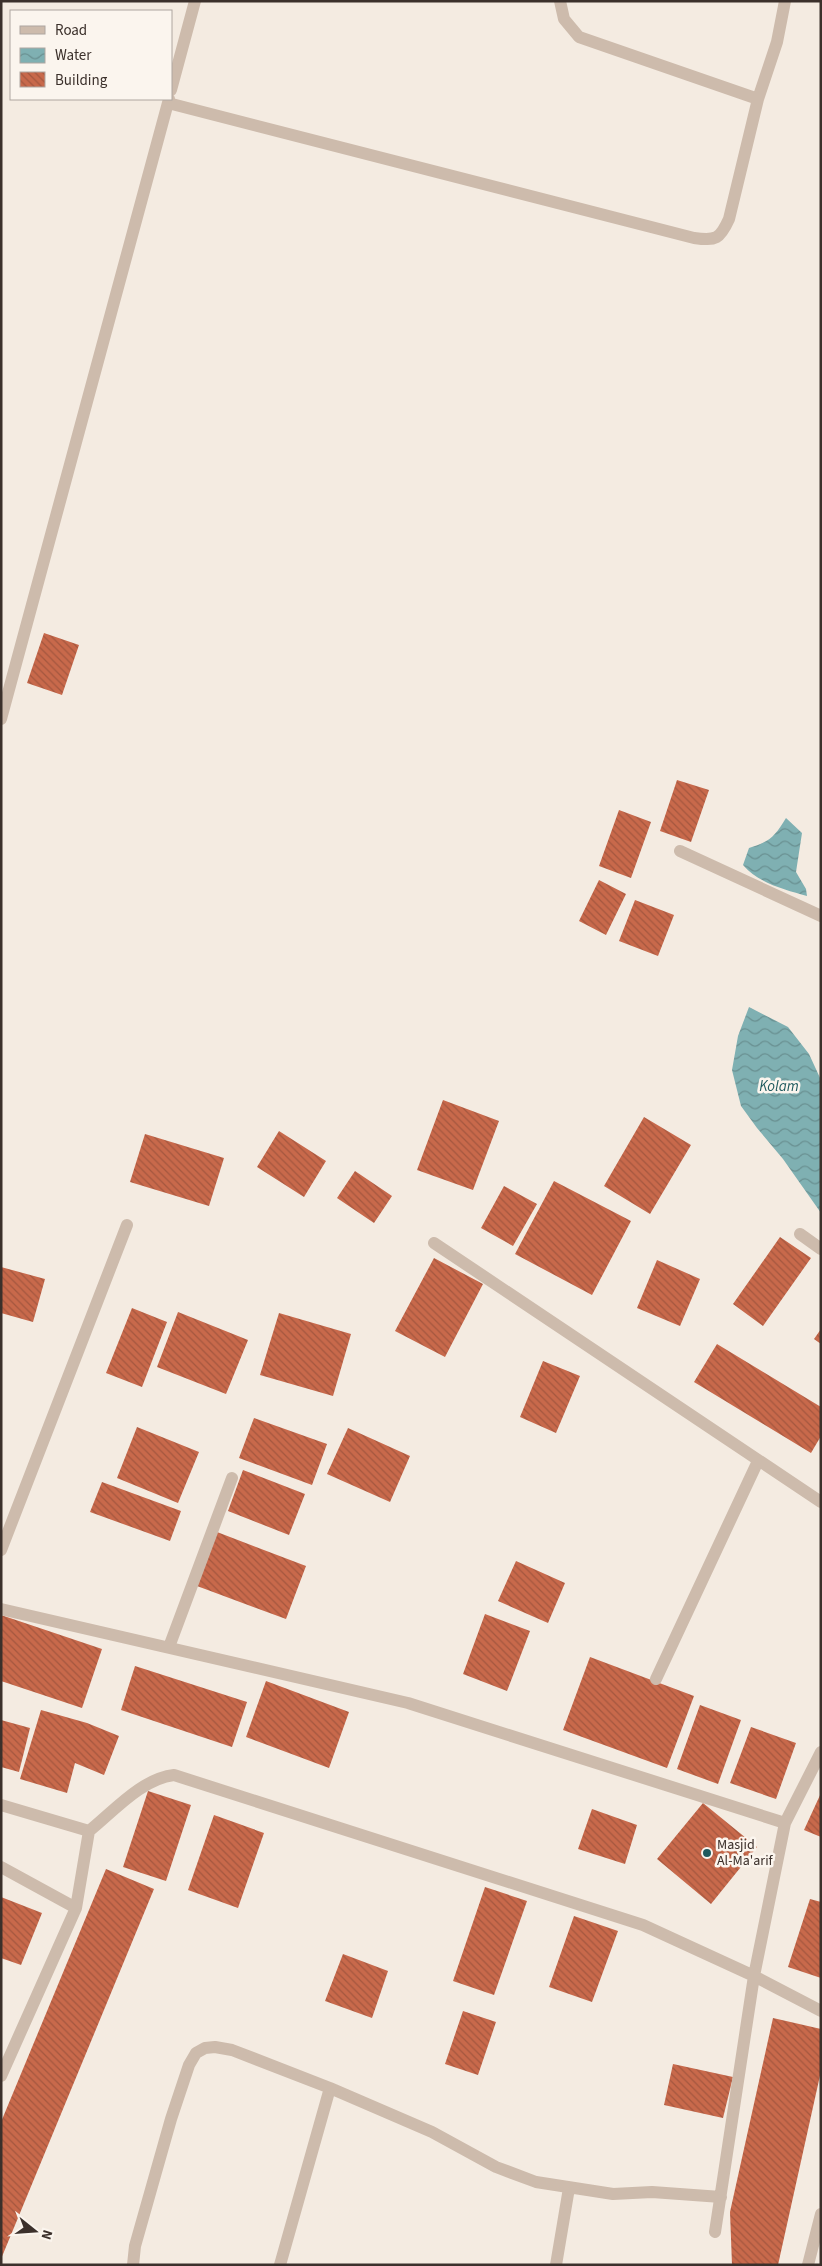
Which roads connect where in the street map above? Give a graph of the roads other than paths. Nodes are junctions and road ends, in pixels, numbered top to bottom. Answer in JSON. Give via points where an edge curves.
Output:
{"nodes":[{"id":1,"x":195,"y":1,"type":"edge"},
{"id":2,"x":560,"y":1,"type":"edge"},
{"id":3,"x":785,"y":1,"type":"edge"},
{"id":4,"x":172,"y":86,"type":"edge"},
{"id":5,"x":758,"y":100,"type":"junction"},
{"id":6,"x":168,"y":101,"type":"edge"},
{"id":7,"x":1,"y":719,"type":"edge"},
{"id":8,"x":680,"y":851,"type":"dead end"},
{"id":9,"x":821,"y":916,"type":"edge"},
{"id":10,"x":127,"y":1225,"type":"dead end"},
{"id":11,"x":800,"y":1234,"type":"dead end"},
{"id":12,"x":434,"y":1243,"type":"dead end"},
{"id":13,"x":821,"y":1249,"type":"edge"},
{"id":14,"x":758,"y":1460,"type":"junction"},
{"id":15,"x":232,"y":1478,"type":"dead end"},
{"id":16,"x":821,"y":1502,"type":"edge"},
{"id":17,"x":1,"y":1550,"type":"edge"},
{"id":18,"x":1,"y":1609,"type":"edge"},
{"id":19,"x":169,"y":1647,"type":"junction"},
{"id":20,"x":656,"y":1679,"type":"dead end"},
{"id":21,"x":821,"y":1752,"type":"edge"},
{"id":22,"x":1,"y":1805,"type":"edge"},
{"id":23,"x":784,"y":1823,"type":"junction"},
{"id":24,"x":89,"y":1831,"type":"junction"},
{"id":25,"x":1,"y":1867,"type":"edge"},
{"id":26,"x":76,"y":1908,"type":"junction"},
{"id":27,"x":754,"y":1976,"type":"junction"},
{"id":28,"x":821,"y":2011,"type":"edge"},
{"id":29,"x":2,"y":2071,"type":"edge"},
{"id":30,"x":330,"y":2088,"type":"junction"},
{"id":31,"x":569,"y":2188,"type":"junction"},
{"id":32,"x":721,"y":2198,"type":"junction"},
{"id":33,"x":821,"y":2214,"type":"edge"},
{"id":34,"x":715,"y":2232,"type":"dead end"},
{"id":35,"x":133,"y":2265,"type":"edge"},
{"id":36,"x":280,"y":2265,"type":"edge"},
{"id":37,"x":556,"y":2265,"type":"edge"},
{"id":38,"x":808,"y":2265,"type":"edge"}],
"edges":[{"from":1,"to":4,"type":"street"},
{"from":2,"to":5,"type":"street","via":[[564,19],[578,37]]},
{"from":3,"to":5,"type":"street","via":[[777,42]]},
{"from":5,"to":6,"type":"street","via":[[730,219],[722,234],[710,240]]},
{"from":6,"to":7,"type":"street"},
{"from":8,"to":9,"type":"street"},
{"from":10,"to":17,"type":"street"},
{"from":11,"to":13,"type":"street"},
{"from":12,"to":14,"type":"street"},
{"from":14,"to":16,"type":"street"},
{"from":14,"to":20,"type":"street"},
{"from":15,"to":19,"type":"street"},
{"from":18,"to":19,"type":"street"},
{"from":19,"to":23,"type":"street","via":[[408,1703]]},
{"from":21,"to":23,"type":"street"},
{"from":22,"to":24,"type":"street"},
{"from":23,"to":27,"type":"street"},
{"from":24,"to":26,"type":"street"},
{"from":24,"to":27,"type":"street","via":[[144,1786],[174,1775],[643,1925]]},
{"from":25,"to":26,"type":"street"},
{"from":26,"to":29,"type":"street"},
{"from":27,"to":28,"type":"street"},
{"from":27,"to":32,"type":"street"},
{"from":30,"to":31,"type":"street","via":[[432,2132],[496,2167],[536,2182]]},
{"from":30,"to":35,"type":"street","via":[[232,2050],[215,2047],[196,2053],[189,2064],[171,2120],[135,2246]]},
{"from":30,"to":36,"type":"street"},
{"from":31,"to":32,"type":"street","via":[[613,2194],[652,2192]]},
{"from":31,"to":37,"type":"street"},
{"from":32,"to":34,"type":"street"},
{"from":33,"to":38,"type":"street"}]}
